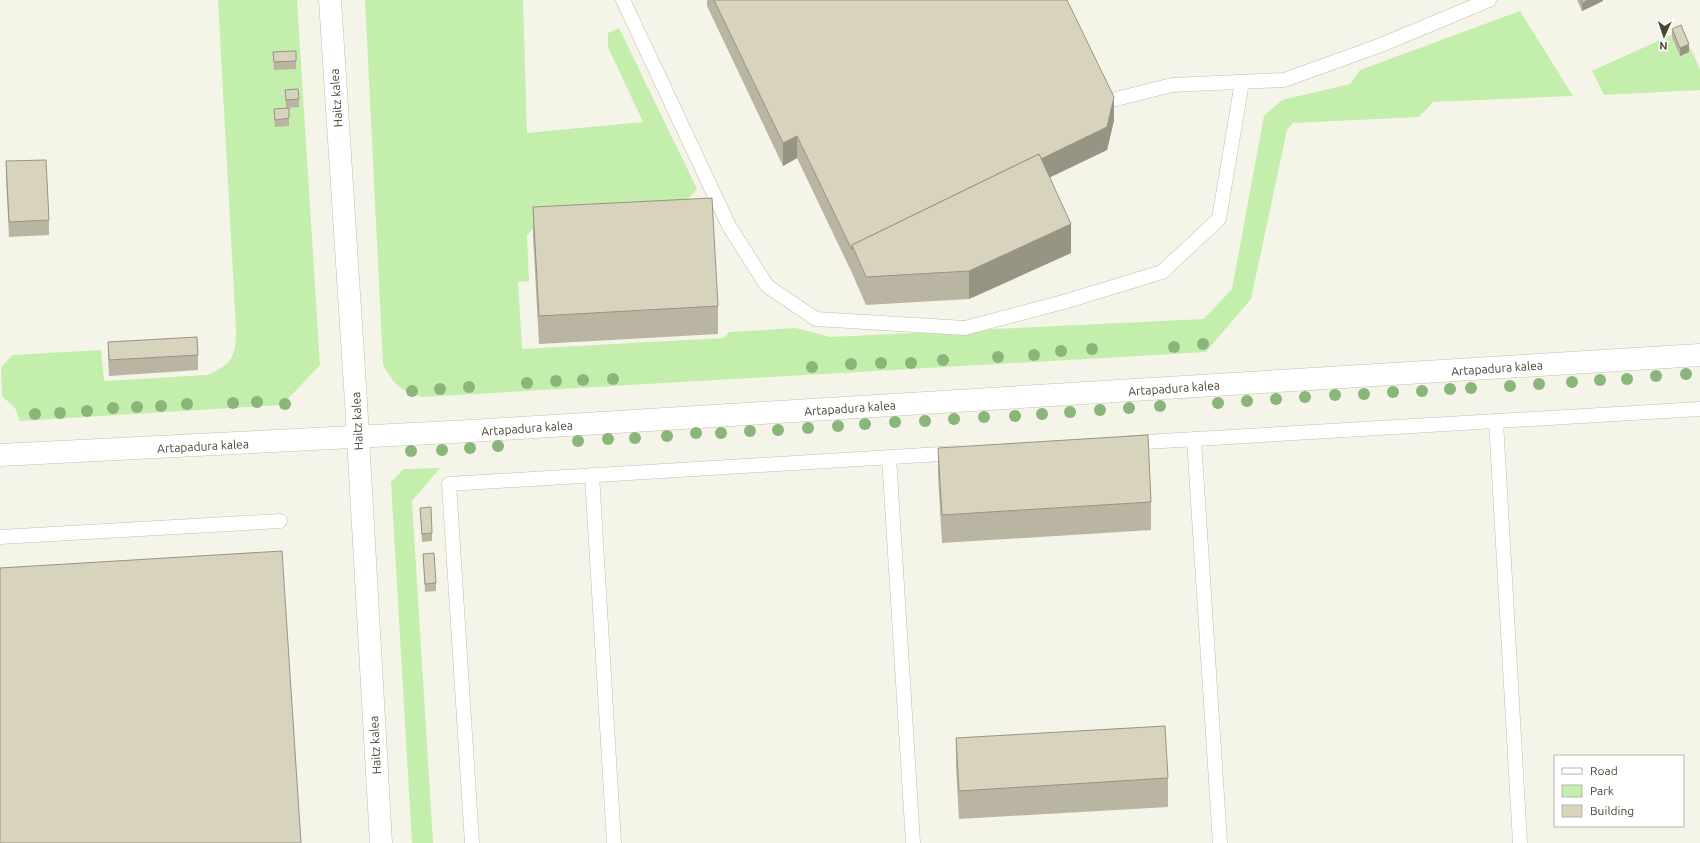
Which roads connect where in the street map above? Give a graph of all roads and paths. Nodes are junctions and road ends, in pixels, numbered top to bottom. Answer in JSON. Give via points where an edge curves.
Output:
{"nodes":[{"id":1,"x":330,"y":0,"type":"edge"},
{"id":2,"x":623,"y":0,"type":"edge"},
{"id":3,"x":1489,"y":0,"type":"edge"},
{"id":4,"x":1242,"y":82,"type":"junction"},
{"id":5,"x":1116,"y":99,"type":"dead end"},
{"id":6,"x":1700,"y":355,"type":"edge"},
{"id":7,"x":1700,"y":409,"type":"edge"},
{"id":8,"x":1496,"y":421,"type":"junction"},
{"id":9,"x":358,"y":437,"type":"junction"},
{"id":10,"x":1194,"y":439,"type":"junction"},
{"id":11,"x":1116,"y":444,"type":"edge"},
{"id":12,"x":967,"y":453,"type":"edge"},
{"id":13,"x":0,"y":455,"type":"edge"},
{"id":14,"x":889,"y":457,"type":"junction"},
{"id":15,"x":592,"y":475,"type":"junction"},
{"id":16,"x":280,"y":521,"type":"dead end"},
{"id":17,"x":0,"y":537,"type":"edge"},
{"id":18,"x":381,"y":843,"type":"edge"},
{"id":19,"x":472,"y":843,"type":"edge"},
{"id":20,"x":614,"y":843,"type":"edge"},
{"id":21,"x":913,"y":843,"type":"edge"},
{"id":22,"x":1220,"y":843,"type":"edge"},
{"id":23,"x":1520,"y":843,"type":"edge"}],
"edges":[{"from":1,"to":9,"type":"street","name":"Haitz kalea"},
{"from":2,"to":4,"type":"lane","via":[[729,226],[767,286],[816,319],[965,328],[1162,272],[1219,219]]},
{"from":3,"to":4,"type":"lane","via":[[1381,45],[1284,80]]},
{"from":4,"to":5,"type":"lane","via":[[1172,85]]},
{"from":6,"to":9,"type":"street","name":"Artapadura kalea"},
{"from":7,"to":8,"type":"lane"},
{"from":8,"to":10,"type":"lane"},
{"from":8,"to":23,"type":"lane"},
{"from":9,"to":13,"type":"street","name":"Artapadura kalea"},
{"from":9,"to":18,"type":"street","name":"Haitz kalea"},
{"from":10,"to":11,"type":"lane"},
{"from":10,"to":22,"type":"lane"},
{"from":12,"to":14,"type":"lane"},
{"from":14,"to":15,"type":"lane"},
{"from":14,"to":21,"type":"lane"},
{"from":15,"to":19,"type":"lane","via":[[449,484]]},
{"from":15,"to":20,"type":"lane"},
{"from":16,"to":17,"type":"lane"}]}
